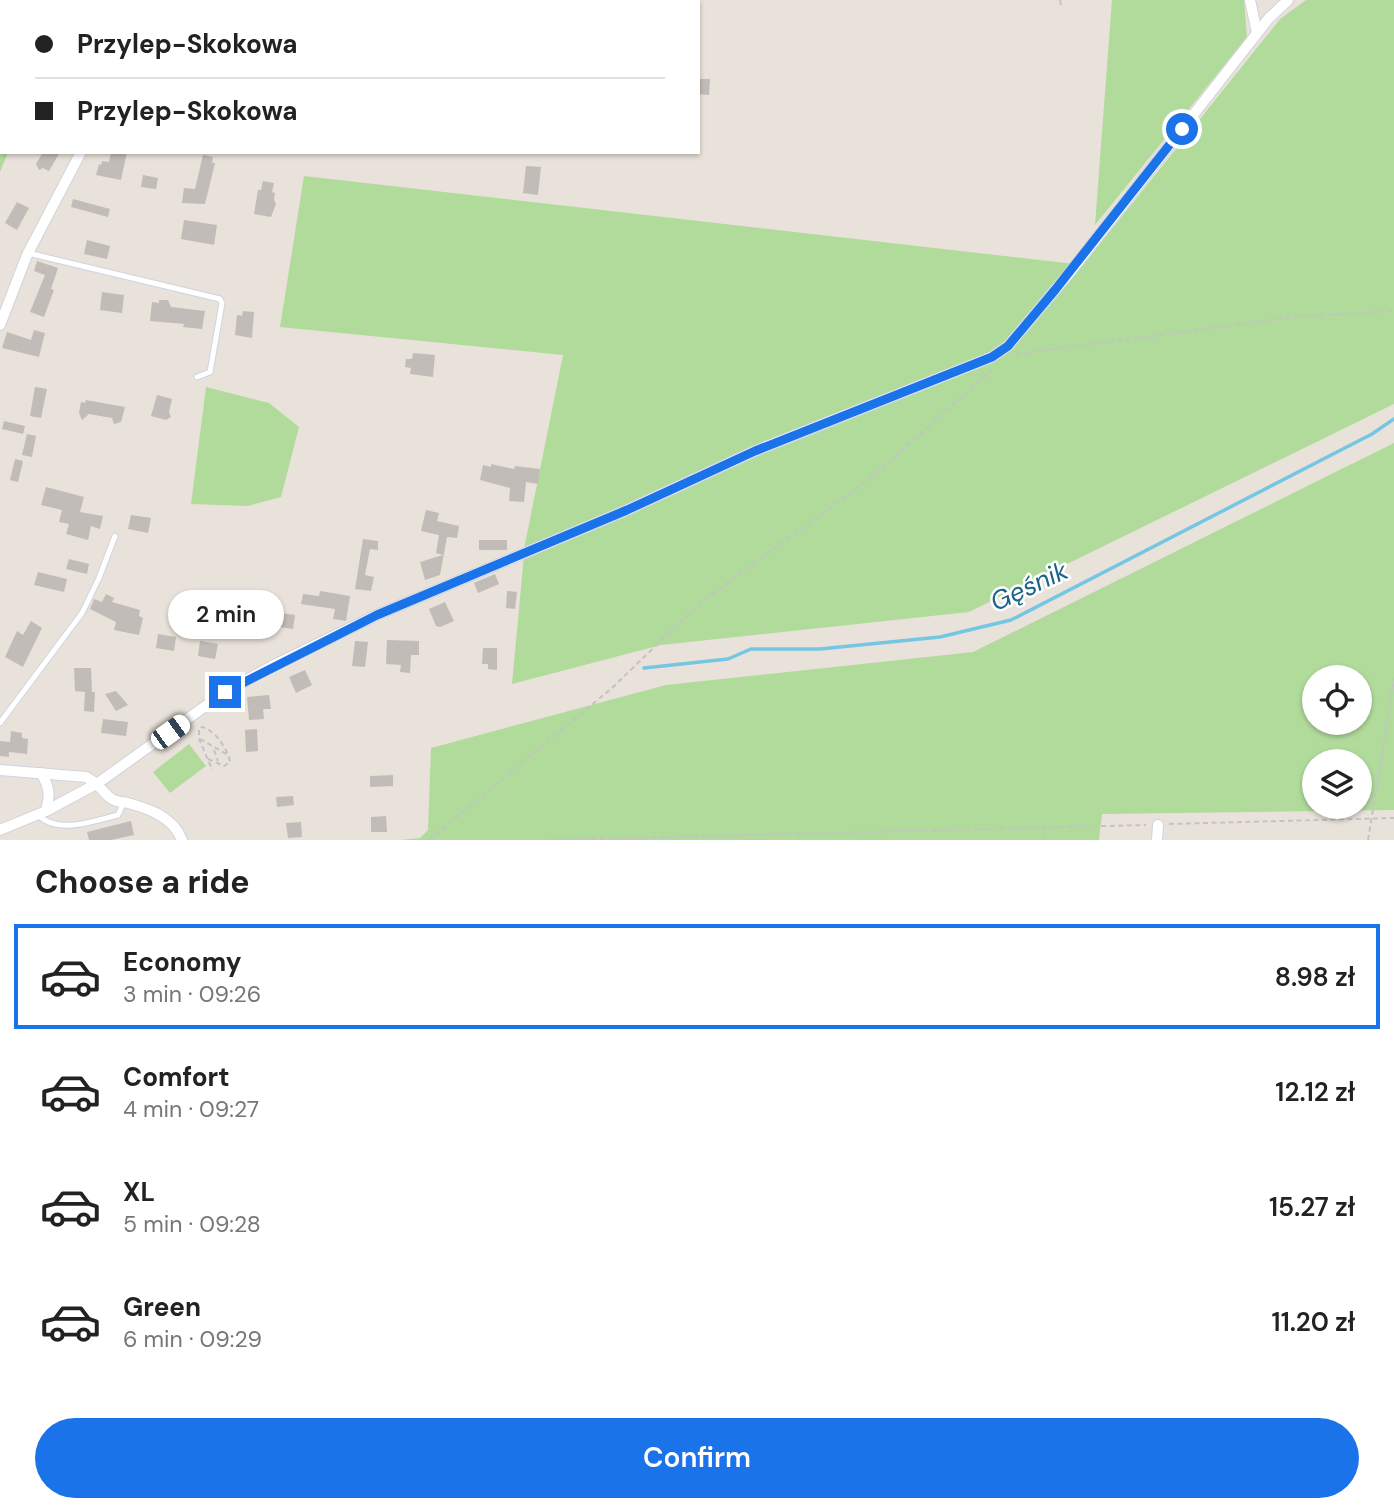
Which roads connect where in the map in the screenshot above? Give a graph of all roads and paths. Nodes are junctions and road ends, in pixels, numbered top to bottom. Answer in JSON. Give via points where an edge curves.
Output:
{"nodes":[{"id":1,"x":1060,"y":0,"type":"edge"},
{"id":2,"x":1250,"y":0,"type":"edge"},
{"id":3,"x":1288,"y":0,"type":"edge"},
{"id":4,"x":1061,"y":6,"type":"dead end"},
{"id":5,"x":1257,"y":33,"type":"junction"},
{"id":6,"x":80,"y":154,"type":"edge"},
{"id":7,"x":28,"y":253,"type":"junction"},
{"id":8,"x":1394,"y":311,"type":"edge"},
{"id":9,"x":0,"y":325,"type":"edge"},
{"id":10,"x":995,"y":361,"type":"junction"},
{"id":11,"x":197,"y":377,"type":"dead end"},
{"id":12,"x":115,"y":536,"type":"dead end"},
{"id":13,"x":1394,"y":679,"type":"edge"},
{"id":14,"x":0,"y":723,"type":"edge"},
{"id":15,"x":199,"y":738,"type":"junction"},
{"id":16,"x":214,"y":748,"type":"junction"},
{"id":17,"x":229,"y":755,"type":"junction"},
{"id":18,"x":208,"y":759,"type":"junction"},
{"id":19,"x":218,"y":762,"type":"junction"},
{"id":20,"x":0,"y":770,"type":"edge"},
{"id":21,"x":213,"y":770,"type":"dead end"},
{"id":22,"x":41,"y":773,"type":"junction"},
{"id":23,"x":98,"y":783,"type":"junction"},
{"id":24,"x":124,"y":802,"type":"junction"},
{"id":25,"x":1372,"y":807,"type":"edge"},
{"id":26,"x":42,"y":813,"type":"junction"},
{"id":27,"x":1394,"y":818,"type":"edge"},
{"id":28,"x":1370,"y":819,"type":"joint"},
{"id":29,"x":1372,"y":819,"type":"edge"},
{"id":30,"x":1158,"y":824,"type":"junction"},
{"id":31,"x":1045,"y":829,"type":"junction"},
{"id":32,"x":0,"y":830,"type":"edge"},
{"id":33,"x":182,"y":840,"type":"edge"},
{"id":34,"x":429,"y":840,"type":"edge"},
{"id":35,"x":549,"y":840,"type":"edge"},
{"id":36,"x":1044,"y":840,"type":"edge"},
{"id":37,"x":1157,"y":840,"type":"edge"},
{"id":38,"x":1368,"y":840,"type":"edge"}],
"edges":[{"from":1,"to":4,"type":"path"},
{"from":2,"to":5,"type":"street"},
{"from":3,"to":5,"type":"street"},
{"from":5,"to":10,"type":"street"},
{"from":6,"to":7,"type":"street"},
{"from":7,"to":9,"type":"street"},
{"from":7,"to":11,"type":"lane","via":[[220,299],[210,372]]},
{"from":8,"to":10,"type":"path","via":[[1294,317]]},
{"from":10,"to":23,"type":"street","via":[[755,451],[377,615],[225,692]]},
{"from":10,"to":34,"type":"path","via":[[872,477],[700,603],[612,688]]},
{"from":12,"to":14,"type":"lane","via":[[82,614]]},
{"from":13,"to":25,"type":"path"},
{"from":15,"to":16,"type":"path"},
{"from":15,"to":17,"type":"path","via":[[199,728],[209,728]]},
{"from":15,"to":18,"type":"path"},
{"from":16,"to":17,"type":"path"},
{"from":16,"to":19,"type":"path"},
{"from":17,"to":19,"type":"path","via":[[226,766]]},
{"from":18,"to":19,"type":"path"},
{"from":18,"to":21,"type":"path"},
{"from":20,"to":22,"type":"street"},
{"from":22,"to":23,"type":"street","via":[[86,777]]},
{"from":22,"to":26,"type":"street","via":[[50,796]]},
{"from":23,"to":24,"type":"street","via":[[112,799]]},
{"from":23,"to":26,"type":"street"},
{"from":24,"to":26,"type":"lane","via":[[118,815],[61,825],[45,822]]},
{"from":24,"to":33,"type":"street","via":[[166,818]]},
{"from":26,"to":32,"type":"street"},
{"from":27,"to":29,"type":"path"},
{"from":28,"to":30,"type":"path"},
{"from":28,"to":38,"type":"path"},
{"from":30,"to":31,"type":"path"},
{"from":30,"to":37,"type":"street"},
{"from":31,"to":35,"type":"path"},
{"from":31,"to":36,"type":"path"}]}
